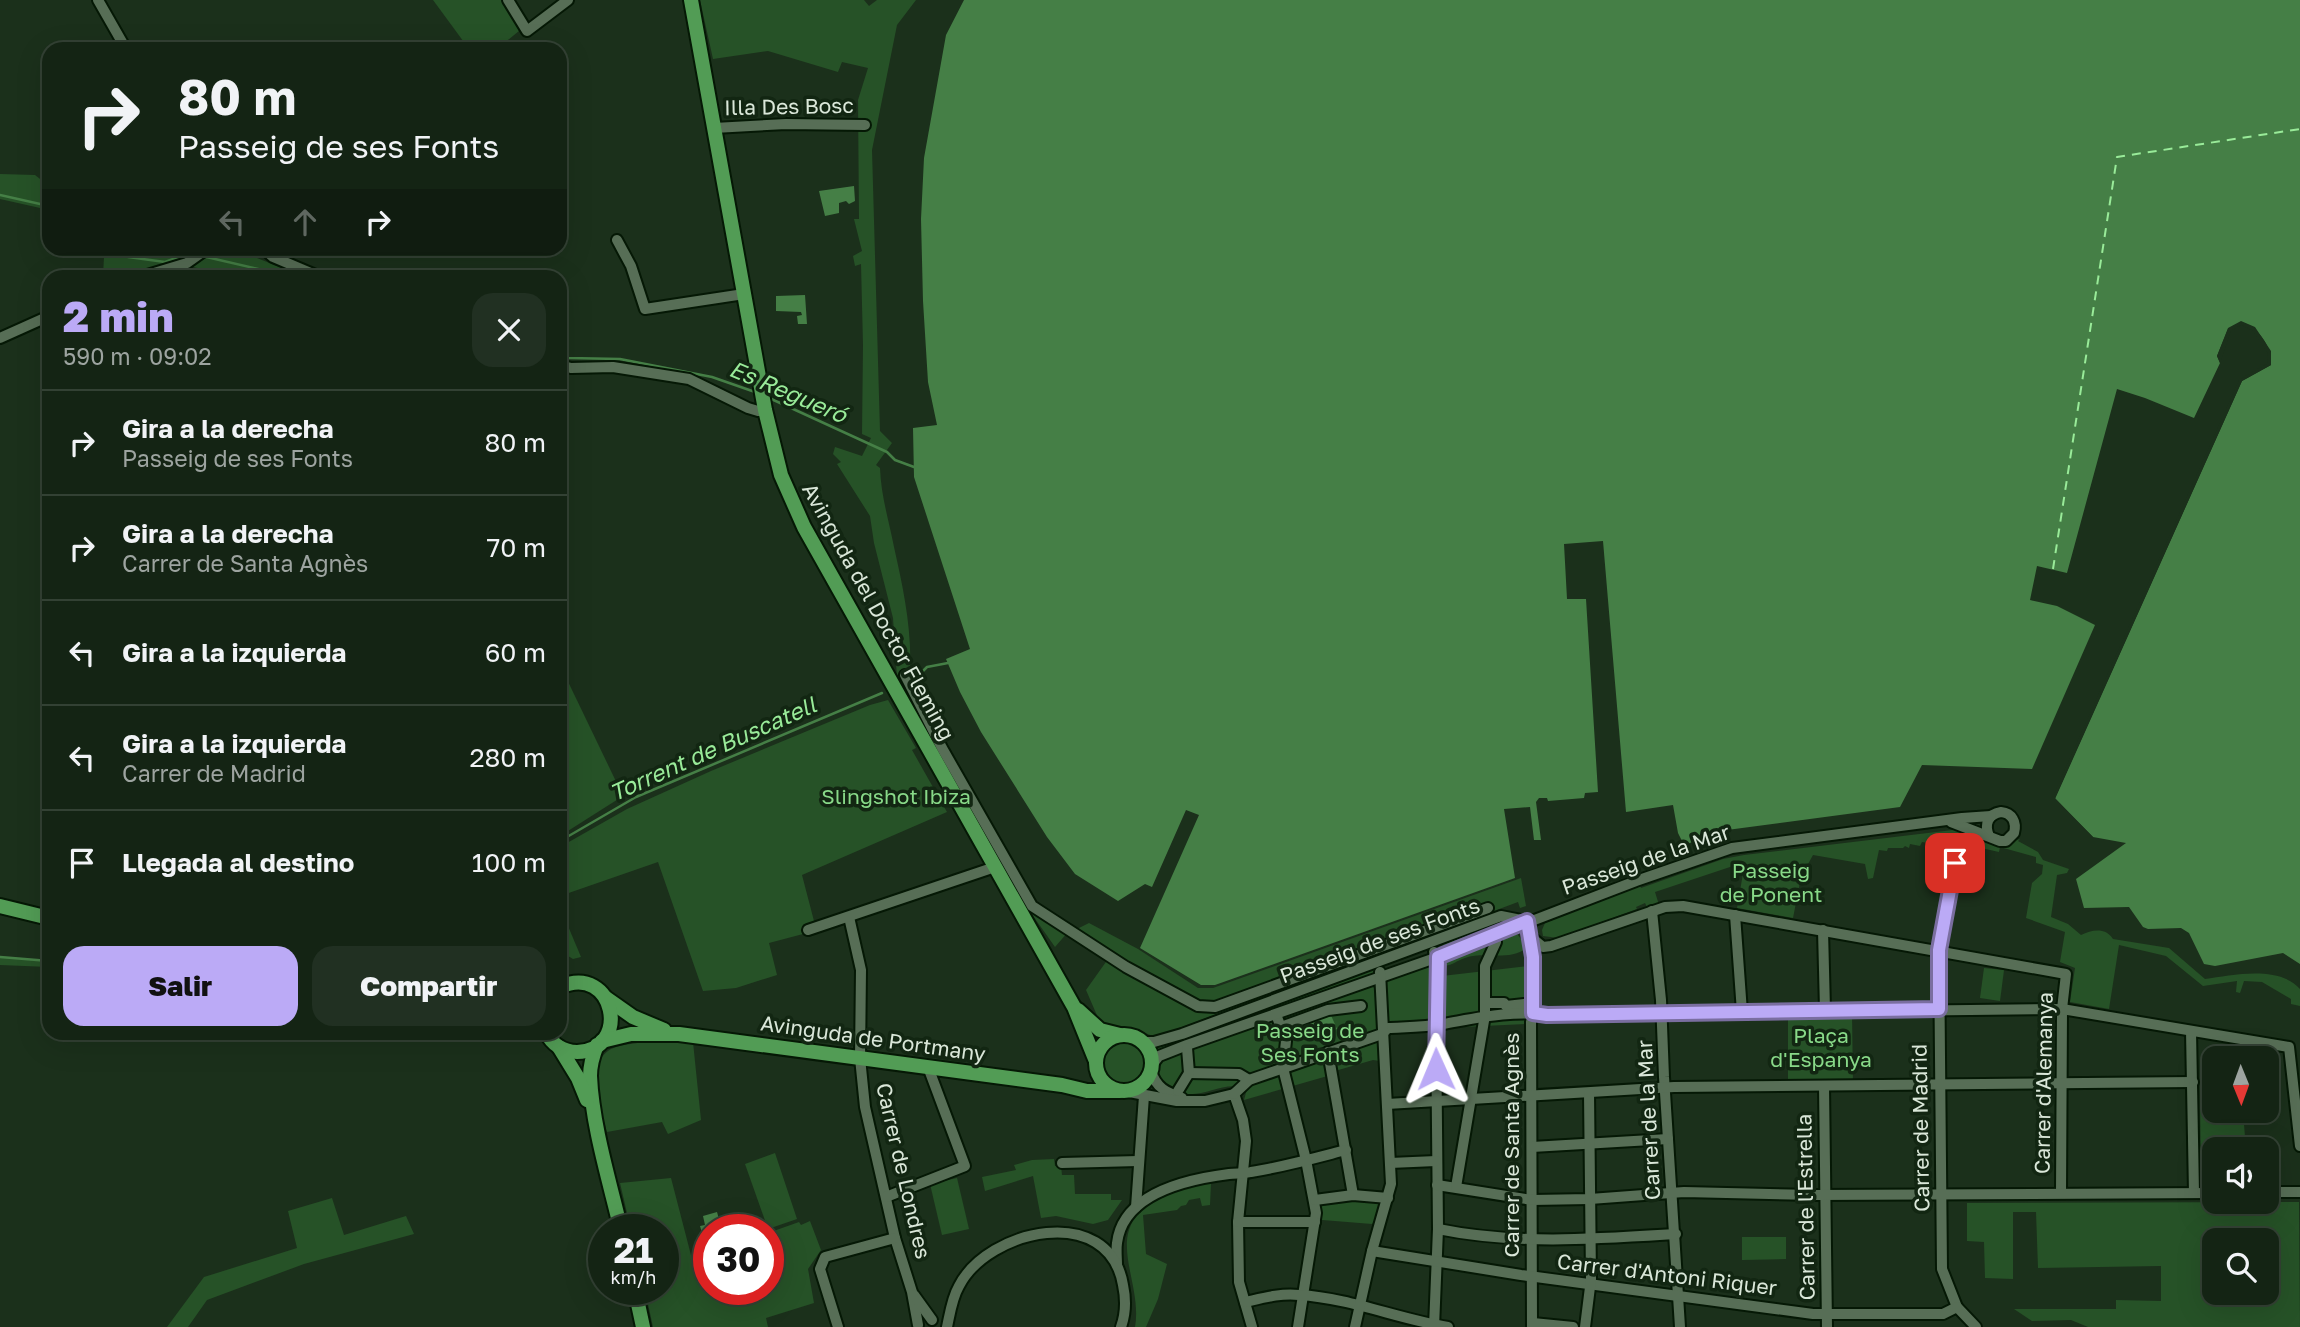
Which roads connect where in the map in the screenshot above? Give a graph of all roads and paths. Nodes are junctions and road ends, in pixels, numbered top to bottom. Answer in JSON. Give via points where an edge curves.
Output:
{"nodes":[{"id":1,"x":98,"y":0,"type":"edge"},
{"id":2,"x":508,"y":0,"type":"edge"},
{"id":3,"x":568,"y":0,"type":"edge"},
{"id":4,"x":691,"y":0,"type":"edge"},
{"id":5,"x":122,"y":42,"type":"edge"},
{"id":6,"x":865,"y":125,"type":"dead end"},
{"id":7,"x":714,"y":128,"type":"junction"},
{"id":8,"x":617,"y":240,"type":"dead end"},
{"id":9,"x":199,"y":256,"type":"edge"},
{"id":10,"x":272,"y":256,"type":"edge"},
{"id":11,"x":163,"y":270,"type":"edge"},
{"id":12,"x":304,"y":270,"type":"edge"},
{"id":13,"x":744,"y":294,"type":"junction"},
{"id":14,"x":42,"y":319,"type":"edge"},
{"id":15,"x":0,"y":338,"type":"edge"},
{"id":16,"x":567,"y":367,"type":"edge"},
{"id":17,"x":763,"y":400,"type":"junction"},
{"id":18,"x":905,"y":675,"type":"dead end"},
{"id":19,"x":1991,"y":816,"type":"junction"},
{"id":20,"x":1945,"y":820,"type":"junction"},
{"id":21,"x":1989,"y":836,"type":"junction"},
{"id":22,"x":1955,"y":863,"type":"dead end"},
{"id":23,"x":995,"y":866,"type":"junction"},
{"id":24,"x":0,"y":906,"type":"edge"},
{"id":25,"x":1488,"y":908,"type":"dead end"},
{"id":26,"x":1652,"y":911,"type":"junction"},
{"id":27,"x":1735,"y":915,"type":"junction"},
{"id":28,"x":42,"y":916,"type":"edge"},
{"id":29,"x":849,"y":917,"type":"junction"},
{"id":30,"x":1527,"y":921,"type":"junction"},
{"id":31,"x":808,"y":930,"type":"dead end"},
{"id":32,"x":1823,"y":930,"type":"junction"},
{"id":33,"x":1531,"y":937,"type":"junction"},
{"id":34,"x":1495,"y":938,"type":"dead end"},
{"id":35,"x":1427,"y":946,"type":"junction"},
{"id":36,"x":1543,"y":947,"type":"junction"},
{"id":37,"x":1939,"y":950,"type":"junction"},
{"id":38,"x":1438,"y":957,"type":"junction"},
{"id":39,"x":1533,"y":957,"type":"junction"},
{"id":40,"x":1380,"y":962,"type":"junction"},
{"id":41,"x":1380,"y":976,"type":"junction"},
{"id":42,"x":567,"y":985,"type":"edge"},
{"id":43,"x":605,"y":997,"type":"junction"},
{"id":44,"x":1485,"y":1003,"type":"junction"},
{"id":45,"x":1361,"y":1006,"type":"dead end"},
{"id":46,"x":1074,"y":1007,"type":"junction"},
{"id":47,"x":1533,"y":1008,"type":"junction"},
{"id":48,"x":1939,"y":1009,"type":"junction"},
{"id":49,"x":2062,"y":1009,"type":"junction"},
{"id":50,"x":1825,"y":1010,"type":"junction"},
{"id":51,"x":1742,"y":1012,"type":"junction"},
{"id":52,"x":1662,"y":1013,"type":"junction"},
{"id":53,"x":1485,"y":1016,"type":"junction"},
{"id":54,"x":1436,"y":1025,"type":"junction"},
{"id":55,"x":2191,"y":1031,"type":"junction"},
{"id":56,"x":679,"y":1034,"type":"junction"},
{"id":57,"x":1382,"y":1034,"type":"junction"},
{"id":58,"x":1121,"y":1035,"type":"junction"},
{"id":59,"x":552,"y":1040,"type":"edge"},
{"id":60,"x":1142,"y":1042,"type":"junction"},
{"id":61,"x":599,"y":1043,"type":"junction"},
{"id":62,"x":1187,"y":1048,"type":"dead end"},
{"id":63,"x":1328,"y":1052,"type":"junction"},
{"id":64,"x":860,"y":1058,"type":"junction"},
{"id":65,"x":1095,"y":1062,"type":"junction"},
{"id":66,"x":928,"y":1067,"type":"junction"},
{"id":67,"x":1151,"y":1068,"type":"junction"},
{"id":68,"x":1283,"y":1068,"type":"junction"},
{"id":69,"x":1189,"y":1073,"type":"junction"},
{"id":70,"x":1249,"y":1080,"type":"junction"},
{"id":71,"x":2193,"y":1082,"type":"junction"},
{"id":72,"x":1940,"y":1084,"type":"junction"},
{"id":73,"x":1062,"y":1085,"type":"junction"},
{"id":74,"x":2061,"y":1085,"type":"junction"},
{"id":75,"x":1824,"y":1086,"type":"junction"},
{"id":76,"x":1664,"y":1088,"type":"junction"},
{"id":77,"x":1122,"y":1091,"type":"junction"},
{"id":78,"x":1178,"y":1091,"type":"dead end"},
{"id":79,"x":1589,"y":1093,"type":"junction"},
{"id":80,"x":1234,"y":1094,"type":"junction"},
{"id":81,"x":1144,"y":1096,"type":"junction"},
{"id":82,"x":1531,"y":1096,"type":"junction"},
{"id":83,"x":1471,"y":1098,"type":"junction"},
{"id":84,"x":1191,"y":1101,"type":"junction"},
{"id":85,"x":1437,"y":1101,"type":"junction"},
{"id":86,"x":1387,"y":1104,"type":"junction"},
{"id":87,"x":599,"y":1134,"type":"junction"},
{"id":88,"x":1668,"y":1139,"type":"junction"},
{"id":89,"x":1590,"y":1144,"type":"junction"},
{"id":90,"x":2300,"y":1146,"type":"edge"},
{"id":91,"x":1532,"y":1147,"type":"junction"},
{"id":92,"x":1346,"y":1150,"type":"junction"},
{"id":93,"x":1306,"y":1160,"type":"junction"},
{"id":94,"x":1138,"y":1161,"type":"junction"},
{"id":95,"x":1436,"y":1161,"type":"junction"},
{"id":96,"x":1062,"y":1163,"type":"dead end"},
{"id":97,"x":1390,"y":1163,"type":"junction"},
{"id":98,"x":1242,"y":1173,"type":"junction"},
{"id":99,"x":1437,"y":1185,"type":"junction"},
{"id":100,"x":1456,"y":1188,"type":"junction"},
{"id":101,"x":1672,"y":1192,"type":"junction"},
{"id":102,"x":2279,"y":1192,"type":"edge"},
{"id":103,"x":2300,"y":1192,"type":"edge"},
{"id":104,"x":2061,"y":1193,"type":"junction"},
{"id":105,"x":2194,"y":1193,"type":"junction"},
{"id":106,"x":2202,"y":1193,"type":"edge"},
{"id":107,"x":1825,"y":1194,"type":"junction"},
{"id":108,"x":1941,"y":1194,"type":"junction"},
{"id":109,"x":1353,"y":1195,"type":"junction"},
{"id":110,"x":886,"y":1197,"type":"junction"},
{"id":111,"x":1388,"y":1198,"type":"junction"},
{"id":112,"x":1590,"y":1199,"type":"junction"},
{"id":113,"x":1315,"y":1200,"type":"junction"},
{"id":114,"x":1532,"y":1200,"type":"junction"},
{"id":115,"x":1136,"y":1207,"type":"junction"},
{"id":116,"x":617,"y":1214,"type":"edge"},
{"id":117,"x":1238,"y":1222,"type":"junction"},
{"id":118,"x":1315,"y":1222,"type":"junction"},
{"id":119,"x":1438,"y":1229,"type":"junction"},
{"id":120,"x":1676,"y":1234,"type":"junction"},
{"id":121,"x":895,"y":1238,"type":"junction"},
{"id":122,"x":1532,"y":1240,"type":"junction"},
{"id":123,"x":1590,"y":1240,"type":"junction"},
{"id":124,"x":1372,"y":1251,"type":"junction"},
{"id":125,"x":1436,"y":1262,"type":"junction"},
{"id":126,"x":1117,"y":1265,"type":"junction"},
{"id":127,"x":1532,"y":1277,"type":"junction"},
{"id":128,"x":1591,"y":1284,"type":"junction"},
{"id":129,"x":912,"y":1292,"type":"junction"},
{"id":130,"x":1304,"y":1295,"type":"junction"},
{"id":131,"x":1679,"y":1296,"type":"junction"},
{"id":132,"x":1245,"y":1302,"type":"junction"},
{"id":133,"x":638,"y":1305,"type":"edge"},
{"id":134,"x":1362,"y":1306,"type":"junction"},
{"id":135,"x":1957,"y":1307,"type":"junction"},
{"id":136,"x":1943,"y":1314,"type":"junction"},
{"id":137,"x":932,"y":1320,"type":"junction"},
{"id":138,"x":1827,"y":1321,"type":"edge"},
{"id":139,"x":1532,"y":1325,"type":"edge"},
{"id":140,"x":918,"y":1326,"type":"edge"},
{"id":141,"x":1434,"y":1326,"type":"edge"},
{"id":142,"x":643,"y":1327,"type":"edge"},
{"id":143,"x":838,"y":1327,"type":"edge"},
{"id":144,"x":946,"y":1327,"type":"edge"},
{"id":145,"x":1121,"y":1327,"type":"edge"},
{"id":146,"x":1252,"y":1327,"type":"edge"},
{"id":147,"x":1298,"y":1327,"type":"edge"},
{"id":148,"x":1355,"y":1327,"type":"edge"},
{"id":149,"x":1448,"y":1327,"type":"edge"},
{"id":150,"x":1573,"y":1327,"type":"edge"},
{"id":151,"x":1584,"y":1327,"type":"edge"},
{"id":152,"x":1680,"y":1327,"type":"edge"},
{"id":153,"x":1943,"y":1327,"type":"edge"},
{"id":154,"x":1976,"y":1327,"type":"edge"}],
"edges":[{"from":1,"to":5,"type":"street"},
{"from":2,"to":3,"type":"street","via":[[527,31]]},
{"from":4,"to":7,"type":"main road","name":"Avinguda del Doctor Fleming"},
{"from":6,"to":7,"type":"street","name":"Illa Des Bosc"},
{"from":7,"to":13,"type":"main road","name":"Avinguda del Doctor Fleming"},
{"from":8,"to":13,"type":"street","via":[[631,265],[645,309]]},
{"from":9,"to":11,"type":"street"},
{"from":10,"to":12,"type":"street"},
{"from":13,"to":17,"type":"main road","name":"Avinguda del Doctor Fleming"},
{"from":14,"to":15,"type":"street"},
{"from":16,"to":17,"type":"street","via":[[613,368],[689,379],[758,411]]},
{"from":17,"to":23,"type":"main road","name":"Avinguda del Doctor Fleming","via":[[781,475],[804,527]]},
{"from":18,"to":25,"type":"street","via":[[1032,906],[1126,967],[1198,1006],[1215,1007]]},
{"from":19,"to":20,"type":"street","name":"Passeig de la Mar"},
{"from":19,"to":21,"type":"street","via":[[1986,829]]},
{"from":19,"to":21,"type":"street","via":[[2006,813],[2016,828],[2006,841]]},
{"from":20,"to":21,"type":"street","name":"Passeig de la Mar"},
{"from":20,"to":30,"type":"street","name":"Passeig de la Mar","via":[[1732,848]]},
{"from":22,"to":37,"type":"street","name":"Carrer de Madrid"},
{"from":23,"to":29,"type":"street"},
{"from":23,"to":46,"type":"main road","name":"Avinguda del Doctor Fleming"},
{"from":24,"to":28,"type":"main road"},
{"from":26,"to":27,"type":"street","via":[[1683,906]]},
{"from":26,"to":36,"type":"street"},
{"from":26,"to":52,"type":"street","name":"Carrer de la Mar"},
{"from":27,"to":32,"type":"street"},
{"from":27,"to":51,"type":"street"},
{"from":29,"to":31,"type":"street"},
{"from":29,"to":64,"type":"street","name":"Carrer de Londres","via":[[861,970]]},
{"from":30,"to":33,"type":"street","name":"Carrer de Santa Agnès"},
{"from":30,"to":35,"type":"street","name":"Passeig de ses Fonts","via":[[1501,916]]},
{"from":30,"to":38,"type":"street","name":"Passeig de ses Fonts"},
{"from":32,"to":37,"type":"street"},
{"from":32,"to":50,"type":"street"},
{"from":33,"to":36,"type":"street"},
{"from":33,"to":39,"type":"street","name":"Carrer de Santa Agnès"},
{"from":34,"to":44,"type":"street","via":[[1485,966]]},
{"from":35,"to":38,"type":"street"},
{"from":35,"to":40,"type":"street","name":"Passeig de ses Fonts"},
{"from":36,"to":39,"type":"street"},
{"from":37,"to":48,"type":"street","name":"Carrer de Madrid"},
{"from":37,"to":49,"type":"street","name":"Carrer d'Alemanya","via":[[2066,974]]},
{"from":38,"to":41,"type":"street","name":"Passeig de ses Fonts"},
{"from":38,"to":54,"type":"street"},
{"from":39,"to":47,"type":"street","name":"Carrer de Santa Agnès"},
{"from":40,"to":41,"type":"street"},
{"from":40,"to":60,"type":"street","name":"Passeig de ses Fonts","via":[[1182,1034]]},
{"from":41,"to":57,"type":"street"},
{"from":41,"to":67,"type":"street","name":"Passeig de ses Fonts","via":[[1159,1056]]},
{"from":42,"to":43,"type":"main road","name":"Avinguda de Portmany","via":[[586,984]]},
{"from":43,"to":56,"type":"main road","name":"Avinguda de Portmany","via":[[648,1025]]},
{"from":43,"to":61,"type":"main road","via":[[611,1020]]},
{"from":44,"to":47,"type":"street"},
{"from":44,"to":53,"type":"street"},
{"from":45,"to":68,"type":"street","via":[[1279,1022],[1286,1041]]},
{"from":46,"to":58,"type":"main road","name":"Avinguda del Doctor Fleming","via":[[1100,1030]]},
{"from":46,"to":65,"type":"main road","name":"Avinguda del Doctor Fleming"},
{"from":47,"to":52,"type":"street","via":[[1547,1015]]},
{"from":47,"to":53,"type":"street"},
{"from":47,"to":82,"type":"street","name":"Carrer de Santa Agnès"},
{"from":48,"to":49,"type":"street"},
{"from":48,"to":50,"type":"street"},
{"from":48,"to":72,"type":"street","name":"Carrer de Madrid"},
{"from":49,"to":55,"type":"street"},
{"from":49,"to":74,"type":"street","name":"Carrer d'Alemanya"},
{"from":50,"to":51,"type":"street"},
{"from":51,"to":52,"type":"street"},
{"from":52,"to":76,"type":"street","name":"Carrer de la Mar"},
{"from":53,"to":54,"type":"street"},
{"from":53,"to":83,"type":"street"},
{"from":54,"to":57,"type":"street","via":[[1388,1028]]},
{"from":54,"to":85,"type":"street"},
{"from":55,"to":71,"type":"street"},
{"from":55,"to":90,"type":"street","via":[[2288,1048]]},
{"from":56,"to":61,"type":"main road","name":"Avinguda de Portmany","via":[[631,1034]]},
{"from":56,"to":64,"type":"main road","name":"Avinguda de Portmany"},
{"from":57,"to":63,"type":"street"},
{"from":57,"to":86,"type":"street"},
{"from":58,"to":60,"type":"main road"},
{"from":58,"to":65,"type":"main road","via":[[1104,1042]]},
{"from":59,"to":61,"type":"main road","name":"Avinguda de Portmany","via":[[578,1052]]},
{"from":59,"to":87,"type":"main road","via":[[578,1078]]},
{"from":60,"to":67,"type":"main road","via":[[1151,1055]]},
{"from":61,"to":87,"type":"main road","via":[[590,1076]]},
{"from":62,"to":69,"type":"street"},
{"from":63,"to":68,"type":"street"},
{"from":63,"to":92,"type":"street"},
{"from":64,"to":66,"type":"main road","name":"Avinguda de Portmany"},
{"from":64,"to":110,"type":"street","name":"Carrer de Londres","via":[[865,1107]]},
{"from":65,"to":73,"type":"main road","via":[[1084,1079]]},
{"from":65,"to":77,"type":"main road","via":[[1103,1082]]},
{"from":66,"to":73,"type":"main road","name":"Avinguda de Portmany"},
{"from":66,"to":110,"type":"street","via":[[965,1166]]},
{"from":67,"to":77,"type":"main road","via":[[1141,1085]]},
{"from":67,"to":84,"type":"street","via":[[1162,1090]]},
{"from":68,"to":70,"type":"street"},
{"from":68,"to":93,"type":"street"},
{"from":69,"to":70,"type":"street","via":[[1239,1074]]},
{"from":69,"to":78,"type":"street"},
{"from":70,"to":80,"type":"street"},
{"from":71,"to":74,"type":"street"},
{"from":71,"to":105,"type":"street"},
{"from":72,"to":74,"type":"street"},
{"from":72,"to":75,"type":"street"},
{"from":72,"to":108,"type":"street","name":"Carrer de Madrid"},
{"from":73,"to":77,"type":"main road","name":"Avinguda de Portmany"},
{"from":74,"to":104,"type":"street","name":"Carrer d'Alemanya"},
{"from":75,"to":76,"type":"street"},
{"from":75,"to":107,"type":"street","name":"Carrer de l'Estrella"},
{"from":76,"to":79,"type":"street"},
{"from":76,"to":88,"type":"street","name":"Carrer de la Mar"},
{"from":77,"to":81,"type":"street"},
{"from":79,"to":82,"type":"street"},
{"from":79,"to":89,"type":"street"},
{"from":80,"to":84,"type":"street"},
{"from":80,"to":98,"type":"street","via":[[1245,1129]]},
{"from":81,"to":84,"type":"street"},
{"from":81,"to":94,"type":"street"},
{"from":82,"to":83,"type":"street"},
{"from":82,"to":91,"type":"street","name":"Carrer de Santa Agnès"},
{"from":83,"to":85,"type":"street"},
{"from":83,"to":100,"type":"street"},
{"from":85,"to":86,"type":"street"},
{"from":85,"to":95,"type":"street"},
{"from":86,"to":97,"type":"street"},
{"from":87,"to":116,"type":"main road"},
{"from":88,"to":89,"type":"street"},
{"from":88,"to":101,"type":"street","name":"Carrer de la Mar"},
{"from":89,"to":91,"type":"street"},
{"from":89,"to":112,"type":"street"},
{"from":91,"to":114,"type":"street","name":"Carrer de Santa Agnès"},
{"from":92,"to":93,"type":"street"},
{"from":92,"to":109,"type":"street"},
{"from":93,"to":98,"type":"street"},
{"from":93,"to":113,"type":"street"},
{"from":94,"to":96,"type":"street"},
{"from":94,"to":115,"type":"street"},
{"from":95,"to":97,"type":"street"},
{"from":95,"to":99,"type":"street"},
{"from":97,"to":111,"type":"street"},
{"from":98,"to":115,"type":"street","via":[[1182,1183]]},
{"from":98,"to":117,"type":"street"},
{"from":99,"to":100,"type":"street"},
{"from":99,"to":119,"type":"street"},
{"from":100,"to":114,"type":"street"},
{"from":101,"to":107,"type":"street"},
{"from":101,"to":112,"type":"street"},
{"from":101,"to":120,"type":"street","name":"Carrer de la Mar"},
{"from":102,"to":103,"type":"street"},
{"from":104,"to":105,"type":"street"},
{"from":104,"to":108,"type":"street"},
{"from":105,"to":106,"type":"street"},
{"from":107,"to":108,"type":"street"},
{"from":107,"to":138,"type":"street","name":"Carrer de l'Estrella"},
{"from":108,"to":135,"type":"street","name":"Carrer de Madrid","via":[[1942,1269]]},
{"from":109,"to":111,"type":"street"},
{"from":109,"to":113,"type":"street"},
{"from":110,"to":121,"type":"street","name":"Carrer de Londres"},
{"from":111,"to":124,"type":"street"},
{"from":112,"to":114,"type":"street"},
{"from":112,"to":123,"type":"street"},
{"from":113,"to":118,"type":"street"},
{"from":114,"to":122,"type":"street","name":"Carrer de Santa Agnès"},
{"from":115,"to":126,"type":"street","via":[[1117,1241]]},
{"from":117,"to":118,"type":"street"},
{"from":117,"to":132,"type":"street","via":[[1239,1283]]},
{"from":118,"to":130,"type":"street"},
{"from":119,"to":122,"type":"street"},
{"from":119,"to":125,"type":"street"},
{"from":120,"to":123,"type":"street"},
{"from":120,"to":131,"type":"street","name":"Carrer de la Mar"},
{"from":121,"to":129,"type":"street","name":"Carrer de Londres"},
{"from":121,"to":143,"type":"street","via":[[825,1258],[820,1269]]},
{"from":122,"to":123,"type":"street"},
{"from":122,"to":127,"type":"street","name":"Carrer de Santa Agnès"},
{"from":123,"to":128,"type":"street"},
{"from":124,"to":125,"type":"street","name":"Carrer d'Antoni Riquer"},
{"from":124,"to":134,"type":"street"},
{"from":125,"to":127,"type":"street","name":"Carrer d'Antoni Riquer"},
{"from":125,"to":141,"type":"street"},
{"from":126,"to":144,"type":"street","via":[[1102,1247],[1070,1232],[1020,1239],[976,1264],[960,1284]]},
{"from":126,"to":145,"type":"street","via":[[1125,1295]]},
{"from":127,"to":128,"type":"street","name":"Carrer d'Antoni Riquer"},
{"from":127,"to":139,"type":"street","name":"Carrer de Santa Agnès"},
{"from":128,"to":131,"type":"street","name":"Carrer d'Antoni Riquer"},
{"from":128,"to":151,"type":"street"},
{"from":129,"to":137,"type":"street","name":"Carrer de Londres"},
{"from":129,"to":140,"type":"street","name":"Carrer de Londres"},
{"from":130,"to":132,"type":"street","via":[[1273,1295]]},
{"from":130,"to":134,"type":"street"},
{"from":130,"to":147,"type":"street"},
{"from":131,"to":138,"type":"street","name":"Carrer d'Antoni Riquer"},
{"from":131,"to":152,"type":"street","name":"Carrer de la Mar"},
{"from":132,"to":146,"type":"street"},
{"from":133,"to":142,"type":"main road"},
{"from":134,"to":141,"type":"street"},
{"from":134,"to":148,"type":"street"},
{"from":135,"to":136,"type":"street","name":"Carrer d'Antoni Riquer"},
{"from":135,"to":154,"type":"street"},
{"from":136,"to":138,"type":"street","name":"Carrer d'Antoni Riquer"},
{"from":136,"to":153,"type":"street"},
{"from":137,"to":140,"type":"street"},
{"from":137,"to":144,"type":"street"},
{"from":139,"to":150,"type":"street"},
{"from":141,"to":149,"type":"street"}]}
